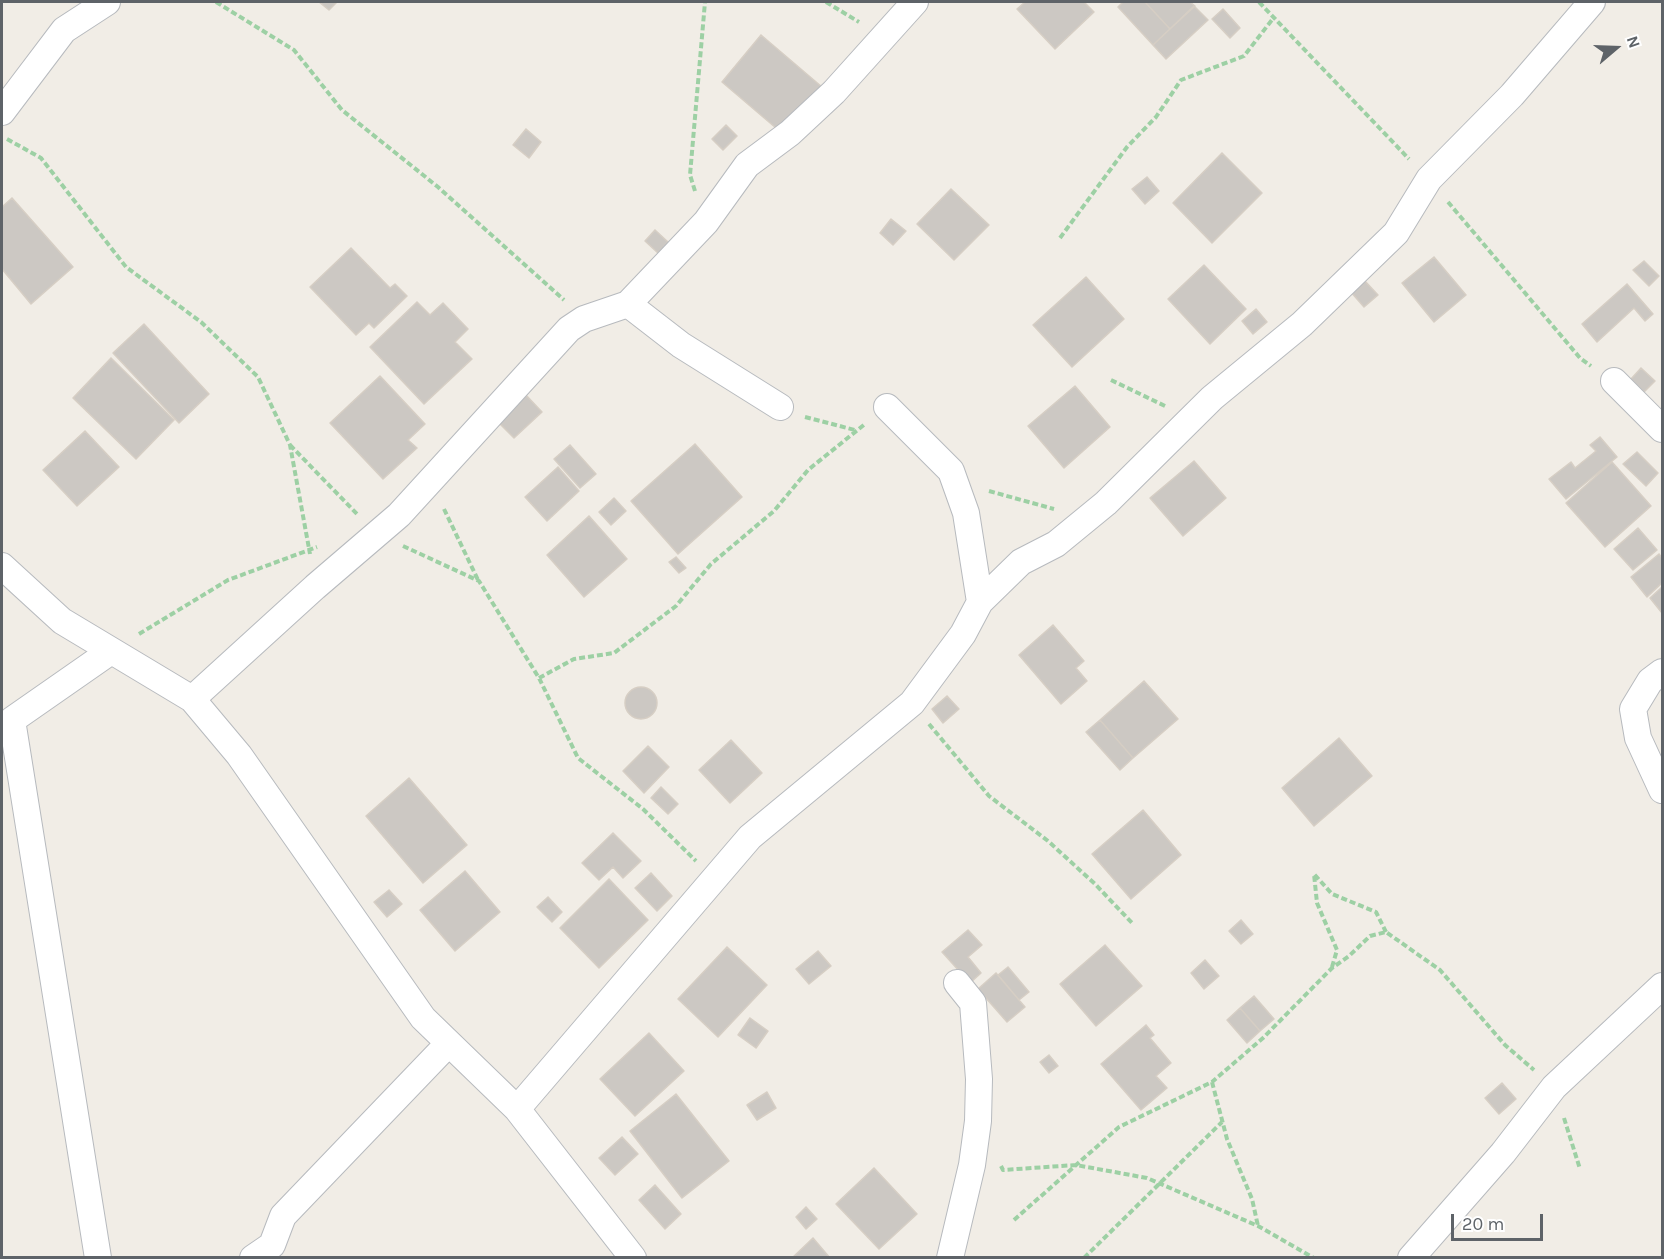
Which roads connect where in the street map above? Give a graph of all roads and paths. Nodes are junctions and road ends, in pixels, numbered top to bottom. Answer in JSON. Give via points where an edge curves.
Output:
{"nodes":[{"id":1,"x":75,"y":2,"type":"edge"},
{"id":2,"x":107,"y":2,"type":"edge"},
{"id":3,"x":216,"y":2,"type":"edge"},
{"id":4,"x":705,"y":2,"type":"edge"},
{"id":5,"x":915,"y":2,"type":"edge"},
{"id":6,"x":1592,"y":2,"type":"edge"},
{"id":7,"x":1275,"y":16,"type":"dead end"},
{"id":8,"x":64,"y":30,"type":"junction"},
{"id":9,"x":2,"y":112,"type":"edge"},
{"id":10,"x":2,"y":135,"type":"edge"},
{"id":11,"x":706,"y":222,"type":"junction"},
{"id":12,"x":1060,"y":238,"type":"dead end"},
{"id":13,"x":628,"y":304,"type":"junction"},
{"id":14,"x":584,"y":319,"type":"junction"},
{"id":15,"x":1111,"y":380,"type":"dead end"},
{"id":16,"x":1614,"y":381,"type":"dead end"},
{"id":17,"x":780,"y":407,"type":"joint"},
{"id":18,"x":887,"y":407,"type":"joint"},
{"id":19,"x":1198,"y":412,"type":"junction"},
{"id":20,"x":1662,"y":429,"type":"edge"},
{"id":21,"x":856,"y":431,"type":"junction"},
{"id":22,"x":290,"y":445,"type":"junction"},
{"id":23,"x":951,"y":471,"type":"junction"},
{"id":24,"x":432,"y":480,"type":"junction"},
{"id":25,"x":1089,"y":517,"type":"junction"},
{"id":26,"x":377,"y":534,"type":"junction"},
{"id":27,"x":321,"y":546,"type":"dead end"},
{"id":28,"x":310,"y":549,"type":"junction"},
{"id":29,"x":2,"y":566,"type":"edge"},
{"id":30,"x":479,"y":581,"type":"junction"},
{"id":31,"x":315,"y":587,"type":"junction"},
{"id":32,"x":980,"y":602,"type":"junction"},
{"id":33,"x":111,"y":651,"type":"junction"},
{"id":34,"x":1662,"y":672,"type":"edge"},
{"id":35,"x":538,"y":678,"type":"junction"},
{"id":36,"x":192,"y":699,"type":"junction"},
{"id":37,"x":912,"y":703,"type":"junction"},
{"id":38,"x":7,"y":722,"type":"edge"},
{"id":39,"x":1662,"y":790,"type":"edge"},
{"id":40,"x":713,"y":877,"type":"junction"},
{"id":41,"x":1133,"y":924,"type":"dead end"},
{"id":42,"x":1386,"y":932,"type":"junction"},
{"id":43,"x":1332,"y":968,"type":"junction"},
{"id":44,"x":957,"y":983,"type":"dead end"},
{"id":45,"x":1662,"y":986,"type":"edge"},
{"id":46,"x":448,"y":1044,"type":"junction"},
{"id":47,"x":1212,"y":1082,"type":"junction"},
{"id":48,"x":1554,"y":1087,"type":"junction"},
{"id":49,"x":517,"y":1109,"type":"junction"},
{"id":50,"x":1222,"y":1122,"type":"junction"},
{"id":51,"x":998,"y":1160,"type":"dead end"},
{"id":52,"x":1076,"y":1165,"type":"junction"},
{"id":53,"x":1580,"y":1169,"type":"dead end"},
{"id":54,"x":1160,"y":1184,"type":"junction"},
{"id":55,"x":1014,"y":1220,"type":"dead end"},
{"id":56,"x":1258,"y":1226,"type":"junction"},
{"id":57,"x":98,"y":1257,"type":"edge"},
{"id":58,"x":253,"y":1257,"type":"edge"},
{"id":59,"x":633,"y":1257,"type":"edge"},
{"id":60,"x":950,"y":1257,"type":"edge"},
{"id":61,"x":1084,"y":1257,"type":"edge"},
{"id":62,"x":1314,"y":1257,"type":"edge"},
{"id":63,"x":1411,"y":1257,"type":"edge"}],
"edges":[{"from":1,"to":8,"type":"street"},
{"from":2,"to":8,"type":"street"},
{"from":3,"to":14,"type":"path","via":[[294,50],[342,110],[520,257]]},
{"from":4,"to":11,"type":"path","via":[[690,175]]},
{"from":5,"to":11,"type":"street","via":[[834,92],[790,133],[747,165]]},
{"from":6,"to":19,"type":"street","via":[[1512,95],[1429,179],[1396,233],[1302,324]]},
{"from":7,"to":12,"type":"path","via":[[1244,56],[1181,80]]},
{"from":8,"to":9,"type":"street"},
{"from":10,"to":22,"type":"path","via":[[40,159],[126,267],[201,322],[258,377]]},
{"from":11,"to":13,"type":"street"},
{"from":13,"to":14,"type":"street"},
{"from":13,"to":17,"type":"street","via":[[681,345]]},
{"from":14,"to":24,"type":"street","via":[[569,329]]},
{"from":15,"to":19,"type":"path","via":[[1168,407]]},
{"from":16,"to":20,"type":"street"},
{"from":17,"to":21,"type":"path"},
{"from":18,"to":21,"type":"path"},
{"from":18,"to":23,"type":"street"},
{"from":19,"to":25,"type":"street"},
{"from":21,"to":35,"type":"path","via":[[808,470],[774,511],[711,564],[676,606],[614,653],[574,659]]},
{"from":22,"to":26,"type":"path"},
{"from":22,"to":28,"type":"path"},
{"from":23,"to":25,"type":"path","via":[[973,486]]},
{"from":23,"to":32,"type":"street","via":[[966,513]]},
{"from":24,"to":26,"type":"street"},
{"from":24,"to":30,"type":"path"},
{"from":25,"to":32,"type":"street","via":[[1056,544],[1021,562]]},
{"from":26,"to":30,"type":"path"},
{"from":26,"to":31,"type":"street"},
{"from":27,"to":28,"type":"path"},
{"from":28,"to":31,"type":"path"},
{"from":28,"to":33,"type":"path","via":[[228,580]]},
{"from":29,"to":33,"type":"street","via":[[62,621]]},
{"from":30,"to":35,"type":"path"},
{"from":31,"to":36,"type":"street"},
{"from":32,"to":37,"type":"street","via":[[963,634]]},
{"from":33,"to":36,"type":"street"},
{"from":33,"to":38,"type":"street"},
{"from":34,"to":39,"type":"street","via":[[1650,681],[1633,709],[1638,738]]},
{"from":35,"to":40,"type":"path","via":[[578,758],[644,809]]},
{"from":36,"to":46,"type":"street","via":[[239,755],[423,1018]]},
{"from":37,"to":40,"type":"street","via":[[750,837]]},
{"from":37,"to":41,"type":"path","via":[[989,796],[1048,841]]},
{"from":38,"to":57,"type":"street"},
{"from":40,"to":49,"type":"street"},
{"from":42,"to":43,"type":"path","via":[[1370,936]]},
{"from":42,"to":43,"type":"path","via":[[1376,912],[1332,894],[1314,874],[1317,903],[1337,950]]},
{"from":42,"to":48,"type":"path","via":[[1440,970],[1505,1045]]},
{"from":43,"to":47,"type":"path","via":[[1263,1038]]},
{"from":44,"to":60,"type":"street","via":[[972,1003],[979,1079],[972,1165]]},
{"from":45,"to":48,"type":"street"},
{"from":46,"to":49,"type":"street"},
{"from":46,"to":58,"type":"street","via":[[283,1216],[272,1245]]},
{"from":47,"to":50,"type":"path"},
{"from":47,"to":52,"type":"path","via":[[1119,1127]]},
{"from":48,"to":53,"type":"path"},
{"from":48,"to":63,"type":"street","via":[[1503,1153]]},
{"from":49,"to":59,"type":"street"},
{"from":50,"to":54,"type":"path"},
{"from":50,"to":56,"type":"path","via":[[1252,1199]]},
{"from":51,"to":52,"type":"path","via":[[1003,1170]]},
{"from":52,"to":54,"type":"path"},
{"from":52,"to":55,"type":"path"},
{"from":54,"to":56,"type":"path"},
{"from":54,"to":61,"type":"path"},
{"from":56,"to":62,"type":"path"}]}
